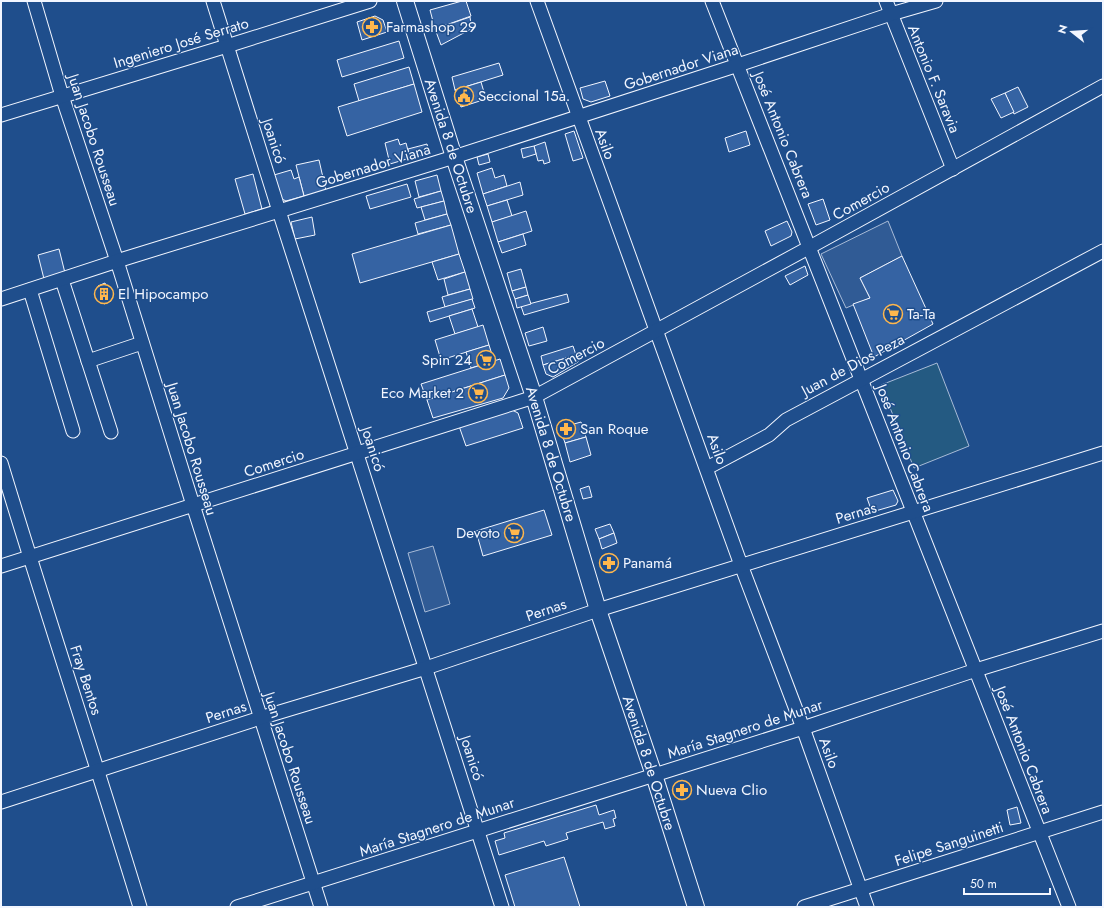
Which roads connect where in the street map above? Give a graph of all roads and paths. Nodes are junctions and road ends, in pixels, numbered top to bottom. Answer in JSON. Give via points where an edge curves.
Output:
{"nodes":[{"id":1,"x":34,"y":1,"type":"edge"},
{"id":2,"x":213,"y":1,"type":"edge"},
{"id":3,"x":370,"y":1,"type":"edge"},
{"id":4,"x":405,"y":1,"type":"edge"},
{"id":5,"x":537,"y":1,"type":"edge"},
{"id":6,"x":712,"y":1,"type":"edge"},
{"id":7,"x":886,"y":1,"type":"edge"},
{"id":8,"x":936,"y":1,"type":"edge"},
{"id":9,"x":891,"y":14,"type":"junction"},
{"id":10,"x":227,"y":46,"type":"junction"},
{"id":11,"x":738,"y":65,"type":"junction"},
{"id":12,"x":1103,"y":86,"type":"edge"},
{"id":13,"x":62,"y":96,"type":"junction"},
{"id":14,"x":1,"y":115,"type":"edge"},
{"id":15,"x":578,"y":117,"type":"junction"},
{"id":16,"x":454,"y":157,"type":"junction"},
{"id":17,"x":953,"y":169,"type":"junction"},
{"id":18,"x":279,"y":212,"type":"junction"},
{"id":19,"x":810,"y":247,"type":"junction"},
{"id":20,"x":1103,"y":251,"type":"edge"},
{"id":21,"x":117,"y":261,"type":"junction"},
{"id":22,"x":62,"y":280,"type":"junction"},
{"id":23,"x":30,"y":290,"type":"junction"},
{"id":24,"x":1,"y":299,"type":"edge"},
{"id":25,"x":657,"y":330,"type":"junction"},
{"id":26,"x":142,"y":343,"type":"junction"},
{"id":27,"x":88,"y":361,"type":"junction"},
{"id":28,"x":861,"y":379,"type":"junction"},
{"id":29,"x":534,"y":397,"type":"junction"},
{"id":30,"x":73,"y":431,"type":"dead end"},
{"id":31,"x":111,"y":432,"type":"dead end"},
{"id":32,"x":358,"y":453,"type":"junction"},
{"id":33,"x":1103,"y":453,"type":"edge"},
{"id":34,"x":1,"y":463,"type":"edge"},
{"id":35,"x":707,"y":468,"type":"junction"},
{"id":36,"x":193,"y":505,"type":"junction"},
{"id":37,"x":913,"y":512,"type":"junction"},
{"id":38,"x":30,"y":556,"type":"junction"},
{"id":39,"x":741,"y":565,"type":"junction"},
{"id":40,"x":1,"y":566,"type":"edge"},
{"id":41,"x":598,"y":610,"type":"junction"},
{"id":42,"x":1103,"y":631,"type":"edge"},
{"id":43,"x":426,"y":668,"type":"junction"},
{"id":44,"x":976,"y":670,"type":"junction"},
{"id":45,"x":260,"y":718,"type":"junction"},
{"id":46,"x":803,"y":728,"type":"junction"},
{"id":47,"x":99,"y":770,"type":"junction"},
{"id":48,"x":654,"y":775,"type":"junction"},
{"id":49,"x":1,"y":802,"type":"edge"},
{"id":50,"x":1103,"y":812,"type":"edge"},
{"id":51,"x":478,"y":831,"type":"junction"},
{"id":52,"x":1040,"y":832,"type":"junction"},
{"id":53,"x":313,"y":883,"type":"junction"},
{"id":54,"x":861,"y":888,"type":"junction"},
{"id":55,"x":140,"y":907,"type":"edge"},
{"id":56,"x":237,"y":907,"type":"edge"},
{"id":57,"x":321,"y":907,"type":"edge"},
{"id":58,"x":502,"y":907,"type":"edge"},
{"id":59,"x":696,"y":907,"type":"edge"},
{"id":60,"x":804,"y":907,"type":"edge"},
{"id":61,"x":868,"y":907,"type":"edge"},
{"id":62,"x":1069,"y":907,"type":"edge"}],
"edges":[{"from":1,"to":13,"type":"street","name":"Juan Jacobo Rousseau"},
{"from":2,"to":10,"type":"street","name":"Joanicó"},
{"from":3,"to":10,"type":"street","name":"Ingeniero José Serrato"},
{"from":4,"to":16,"type":"main road","name":"Avenida 8 de Octubre"},
{"from":5,"to":15,"type":"street","name":"Asilo"},
{"from":6,"to":11,"type":"street","name":"José Antonio Cabrera"},
{"from":7,"to":9,"type":"street","name":"Antonio F. Saravia"},
{"from":8,"to":9,"type":"street","name":"Gobernador Viana"},
{"from":9,"to":11,"type":"street","name":"Gobernador Viana"},
{"from":9,"to":17,"type":"street","name":"Antonio F. Saravia"},
{"from":10,"to":13,"type":"street","name":"Ingeniero José Serrato"},
{"from":10,"to":18,"type":"street","name":"Joanicó"},
{"from":11,"to":15,"type":"street","name":"Gobernador Viana"},
{"from":11,"to":19,"type":"street","name":"José Antonio Cabrera"},
{"from":12,"to":17,"type":"street","name":"Comercio"},
{"from":13,"to":14,"type":"street","name":"Ingeniero José Serrato"},
{"from":13,"to":21,"type":"street","name":"Juan Jacobo Rousseau"},
{"from":15,"to":16,"type":"street","name":"Gobernador Viana"},
{"from":15,"to":25,"type":"street","name":"Asilo"},
{"from":16,"to":18,"type":"street","name":"Gobernador Viana"},
{"from":16,"to":29,"type":"main road","name":"Avenida 8 de Octubre"},
{"from":17,"to":19,"type":"street","name":"Comercio"},
{"from":18,"to":21,"type":"street","name":"Gobernador Viana"},
{"from":18,"to":32,"type":"street","name":"Joanicó"},
{"from":19,"to":25,"type":"street","name":"Comercio"},
{"from":19,"to":28,"type":"street","name":"José Antonio Cabrera"},
{"from":20,"to":28,"type":"street","name":"Juan de Dios Peza"},
{"from":21,"to":22,"type":"street","name":"Gobernador Viana"},
{"from":21,"to":26,"type":"street","name":"Juan Jacobo Rousseau"},
{"from":22,"to":23,"type":"street","name":"Gobernador Viana"},
{"from":22,"to":27,"type":"street"},
{"from":23,"to":24,"type":"street","name":"Gobernador Viana"},
{"from":23,"to":30,"type":"street"},
{"from":25,"to":29,"type":"street","name":"Comercio"},
{"from":25,"to":35,"type":"street","name":"Asilo"},
{"from":26,"to":27,"type":"street"},
{"from":26,"to":36,"type":"street","name":"Juan Jacobo Rousseau"},
{"from":27,"to":31,"type":"street"},
{"from":28,"to":35,"type":"street","name":"Juan de Dios Peza","via":[[786,420],[768,436]]},
{"from":28,"to":37,"type":"street","name":"José Antonio Cabrera"},
{"from":29,"to":32,"type":"street","name":"Comercio"},
{"from":29,"to":41,"type":"main road","name":"Avenida 8 de Octubre"},
{"from":32,"to":36,"type":"street","name":"Comercio"},
{"from":32,"to":43,"type":"street","name":"Joanicó"},
{"from":33,"to":37,"type":"street","name":"Pernas"},
{"from":34,"to":38,"type":"street","name":"Fray Bentos"},
{"from":35,"to":39,"type":"street","name":"Asilo"},
{"from":36,"to":38,"type":"street","name":"Comercio"},
{"from":36,"to":45,"type":"street","name":"Juan Jacobo Rousseau"},
{"from":37,"to":39,"type":"street","name":"Pernas"},
{"from":37,"to":44,"type":"street","name":"José Antonio Cabrera"},
{"from":38,"to":40,"type":"street","name":"Comercio"},
{"from":38,"to":47,"type":"street","name":"Fray Bentos"},
{"from":39,"to":41,"type":"street","name":"Pernas"},
{"from":39,"to":46,"type":"street","name":"Asilo"},
{"from":41,"to":43,"type":"street","name":"Pernas"},
{"from":41,"to":48,"type":"main road","name":"Avenida 8 de Octubre"},
{"from":42,"to":44,"type":"street","name":"María Stagnero de Munar"},
{"from":43,"to":45,"type":"street","name":"Pernas"},
{"from":43,"to":51,"type":"street","name":"Joanicó"},
{"from":44,"to":46,"type":"street","name":"María Stagnero de Munar"},
{"from":44,"to":52,"type":"street","name":"José Antonio Cabrera"},
{"from":45,"to":47,"type":"street","name":"Pernas"},
{"from":45,"to":53,"type":"street","name":"Juan Jacobo Rousseau"},
{"from":46,"to":48,"type":"street","name":"María Stagnero de Munar"},
{"from":46,"to":54,"type":"street","name":"Asilo"},
{"from":47,"to":49,"type":"street","name":"Pernas"},
{"from":47,"to":55,"type":"street","name":"Fray Bentos"},
{"from":48,"to":51,"type":"street","name":"María Stagnero de Munar"},
{"from":48,"to":59,"type":"main road","name":"Avenida 8 de Octubre"},
{"from":50,"to":52,"type":"street","name":"Felipe Sanguinetti"},
{"from":51,"to":53,"type":"street","name":"María Stagnero de Munar"},
{"from":51,"to":58,"type":"street","name":"Joanicó"},
{"from":52,"to":54,"type":"street","name":"Felipe Sanguinetti"},
{"from":52,"to":62,"type":"street","name":"José Antonio Cabrera"},
{"from":53,"to":56,"type":"street","name":"María Stagnero de Munar"},
{"from":53,"to":57,"type":"street","name":"Juan Jacobo Rousseau"},
{"from":54,"to":60,"type":"street","name":"Felipe Sanguinetti"},
{"from":54,"to":61,"type":"street","name":"Asilo"}]}
